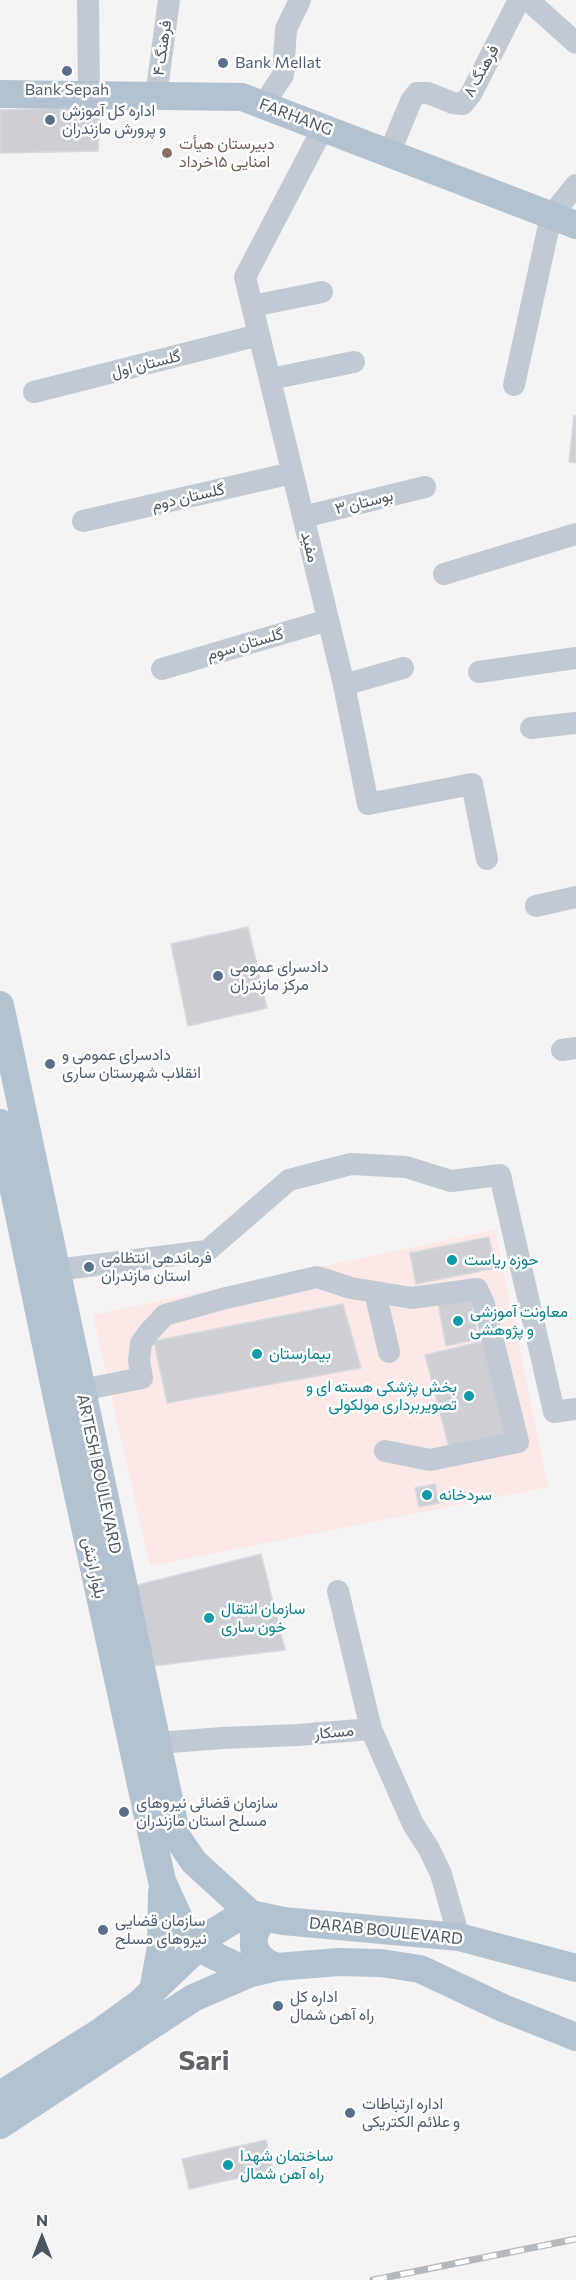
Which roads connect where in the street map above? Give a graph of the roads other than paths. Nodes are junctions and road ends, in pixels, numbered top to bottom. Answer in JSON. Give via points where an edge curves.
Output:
{"nodes":[{"id":1,"x":88,"y":0,"type":"edge"},
{"id":2,"x":169,"y":0,"type":"edge"},
{"id":3,"x":300,"y":0,"type":"edge"},
{"id":4,"x":519,"y":0,"type":"edge"},
{"id":5,"x":528,"y":0,"type":"edge"},
{"id":6,"x":576,"y":44,"type":"edge"},
{"id":7,"x":0,"y":94,"type":"edge"},
{"id":8,"x":89,"y":95,"type":"junction"},
{"id":9,"x":156,"y":96,"type":"junction"},
{"id":10,"x":264,"y":104,"type":"junction"},
{"id":11,"x":323,"y":128,"type":"junction"},
{"id":12,"x":389,"y":154,"type":"junction"},
{"id":13,"x":576,"y":185,"type":"edge"},
{"id":14,"x":564,"y":221,"type":"edge"},
{"id":15,"x":322,"y":292,"type":"dead end"},
{"id":16,"x":252,"y":306,"type":"junction"},
{"id":17,"x":259,"y":335,"type":"junction"},
{"id":18,"x":354,"y":362,"type":"dead end"},
{"id":19,"x":270,"y":379,"type":"junction"},
{"id":20,"x":514,"y":385,"type":"dead end"},
{"id":21,"x":34,"y":392,"type":"dead end"},
{"id":22,"x":292,"y":473,"type":"junction"},
{"id":23,"x":425,"y":487,"type":"dead end"},
{"id":24,"x":303,"y":518,"type":"junction"},
{"id":25,"x":83,"y":521,"type":"dead end"},
{"id":26,"x":576,"y":534,"type":"edge"},
{"id":27,"x":444,"y":574,"type":"dead end"},
{"id":28,"x":328,"y":620,"type":"junction"},
{"id":29,"x":576,"y":658,"type":"edge"},
{"id":30,"x":403,"y":668,"type":"dead end"},
{"id":31,"x":162,"y":669,"type":"dead end"},
{"id":32,"x":479,"y":672,"type":"dead end"},
{"id":33,"x":344,"y":686,"type":"junction"},
{"id":34,"x":576,"y":723,"type":"edge"},
{"id":35,"x":531,"y":728,"type":"dead end"},
{"id":36,"x":487,"y":859,"type":"dead end"},
{"id":37,"x":576,"y":897,"type":"edge"},
{"id":38,"x":536,"y":906,"type":"dead end"},
{"id":39,"x":0,"y":1005,"type":"edge"},
{"id":40,"x":0,"y":1122,"type":"edge"},
{"id":41,"x":44,"y":1273,"type":"junction"},
{"id":42,"x":375,"y":1292,"type":"junction"},
{"id":43,"x":389,"y":1352,"type":"dead end"},
{"id":44,"x":69,"y":1393,"type":"junction"},
{"id":45,"x":576,"y":1409,"type":"edge"},
{"id":46,"x":385,"y":1451,"type":"dead end"},
{"id":47,"x":338,"y":1592,"type":"dead end"},
{"id":48,"x":371,"y":1729,"type":"junction"},
{"id":49,"x":157,"y":1743,"type":"junction"},
{"id":50,"x":162,"y":1881,"type":"junction"},
{"id":51,"x":258,"y":1916,"type":"junction"},
{"id":52,"x":429,"y":1933,"type":"junction"},
{"id":53,"x":459,"y":1937,"type":"junction"},
{"id":54,"x":198,"y":1948,"type":"junction"},
{"id":55,"x":576,"y":1968,"type":"edge"},
{"id":56,"x":420,"y":1969,"type":"junction"},
{"id":57,"x":264,"y":1970,"type":"junction"},
{"id":58,"x":576,"y":1986,"type":"edge"},
{"id":59,"x":153,"y":1991,"type":"junction"},
{"id":60,"x":576,"y":2021,"type":"edge"},
{"id":61,"x":576,"y":2037,"type":"edge"},
{"id":62,"x":0,"y":2095,"type":"edge"},
{"id":63,"x":0,"y":2125,"type":"edge"}],
"edges":[{"from":1,"to":8,"type":"street"},
{"from":2,"to":9,"type":"street","name":"فرهنگ ۴"},
{"from":3,"to":10,"type":"street","via":[[286,29],[283,75]]},
{"from":4,"to":12,"type":"street","name":"فرهنگ ۸","via":[[463,104],[417,93]]},
{"from":5,"to":6,"type":"street"},
{"from":7,"to":8,"type":"main road","name":"FARHANG"},
{"from":8,"to":9,"type":"main road","name":"FARHANG"},
{"from":9,"to":10,"type":"main road","name":"FARHANG","via":[[242,97]]},
{"from":10,"to":11,"type":"main road","name":"FARHANG"},
{"from":11,"to":12,"type":"main road","name":"FARHANG"},
{"from":11,"to":16,"type":"street","name":"مفید","via":[[245,277]]},
{"from":12,"to":14,"type":"main road","name":"FARHANG"},
{"from":13,"to":14,"type":"street"},
{"from":14,"to":20,"type":"street"},
{"from":15,"to":16,"type":"street"},
{"from":16,"to":17,"type":"street","name":"مفید"},
{"from":17,"to":19,"type":"street","name":"مفید"},
{"from":17,"to":21,"type":"street","name":"گلستان اول"},
{"from":18,"to":19,"type":"street"},
{"from":19,"to":22,"type":"street","name":"مفید"},
{"from":22,"to":24,"type":"street","name":"مفید"},
{"from":22,"to":25,"type":"street","name":"گلستان دوم"},
{"from":23,"to":24,"type":"street","name":"بوستان ۳"},
{"from":24,"to":28,"type":"street","name":"مفید"},
{"from":26,"to":27,"type":"street"},
{"from":28,"to":31,"type":"street","name":"گلستان سوم"},
{"from":28,"to":33,"type":"street","name":"مفید"},
{"from":29,"to":32,"type":"street"},
{"from":30,"to":33,"type":"street"},
{"from":33,"to":36,"type":"street","name":"مفید","via":[[368,804],[472,784]]},
{"from":34,"to":35,"type":"street"},
{"from":37,"to":38,"type":"street"},
{"from":39,"to":41,"type":"main road"},
{"from":40,"to":41,"type":"main road","name":"بلوار ارتش"},
{"from":41,"to":44,"type":"main road","name":"بلوار ارتش"},
{"from":41,"to":45,"type":"street","via":[[207,1251],[289,1180],[351,1164],[406,1167],[451,1180],[500,1175],[554,1412]]},
{"from":42,"to":43,"type":"street"},
{"from":42,"to":44,"type":"street","via":[[317,1277],[165,1315],[141,1343],[142,1378]]},
{"from":42,"to":46,"type":"street","via":[[412,1298],[477,1289],[518,1442],[430,1460]]},
{"from":44,"to":49,"type":"main road","name":"ARTESH BOULEVARD"},
{"from":44,"to":50,"type":"main road","name":"بلوار ارتش"},
{"from":47,"to":48,"type":"street","name":"مسکار"},
{"from":48,"to":49,"type":"street","name":"مسکار"},
{"from":48,"to":53,"type":"street","via":[[413,1824],[441,1874]]},
{"from":49,"to":51,"type":"main road","name":"ARTESH BOULEVARD","via":[[177,1837],[194,1862]]},
{"from":50,"to":54,"type":"main road","name":"بلوار ارتش","via":[[178,1918]]},
{"from":50,"to":59,"type":"main road","via":[[161,1947]]},
{"from":51,"to":52,"type":"main road","name":"DARAB BOULEVARD"},
{"from":51,"to":54,"type":"main road","via":[[232,1921]]},
{"from":51,"to":57,"type":"main road","via":[[254,1947],[267,1964]]},
{"from":52,"to":53,"type":"main road","name":"DARAB BOULEVARD"},
{"from":52,"to":58,"type":"main road","via":[[509,1969]]},
{"from":53,"to":55,"type":"main road","name":"DARAB BOULEVARD"},
{"from":54,"to":57,"type":"main road"},
{"from":54,"to":59,"type":"main road"},
{"from":56,"to":57,"type":"main road","name":"DARAB BOULEVARD","via":[[338,1962]]},
{"from":56,"to":60,"type":"main road","via":[[466,1981]]},
{"from":56,"to":61,"type":"main road","name":"DARAB BOULEVARD"},
{"from":57,"to":63,"type":"main road","via":[[193,1998]]},
{"from":59,"to":62,"type":"main road","via":[[100,2032]]}]}
